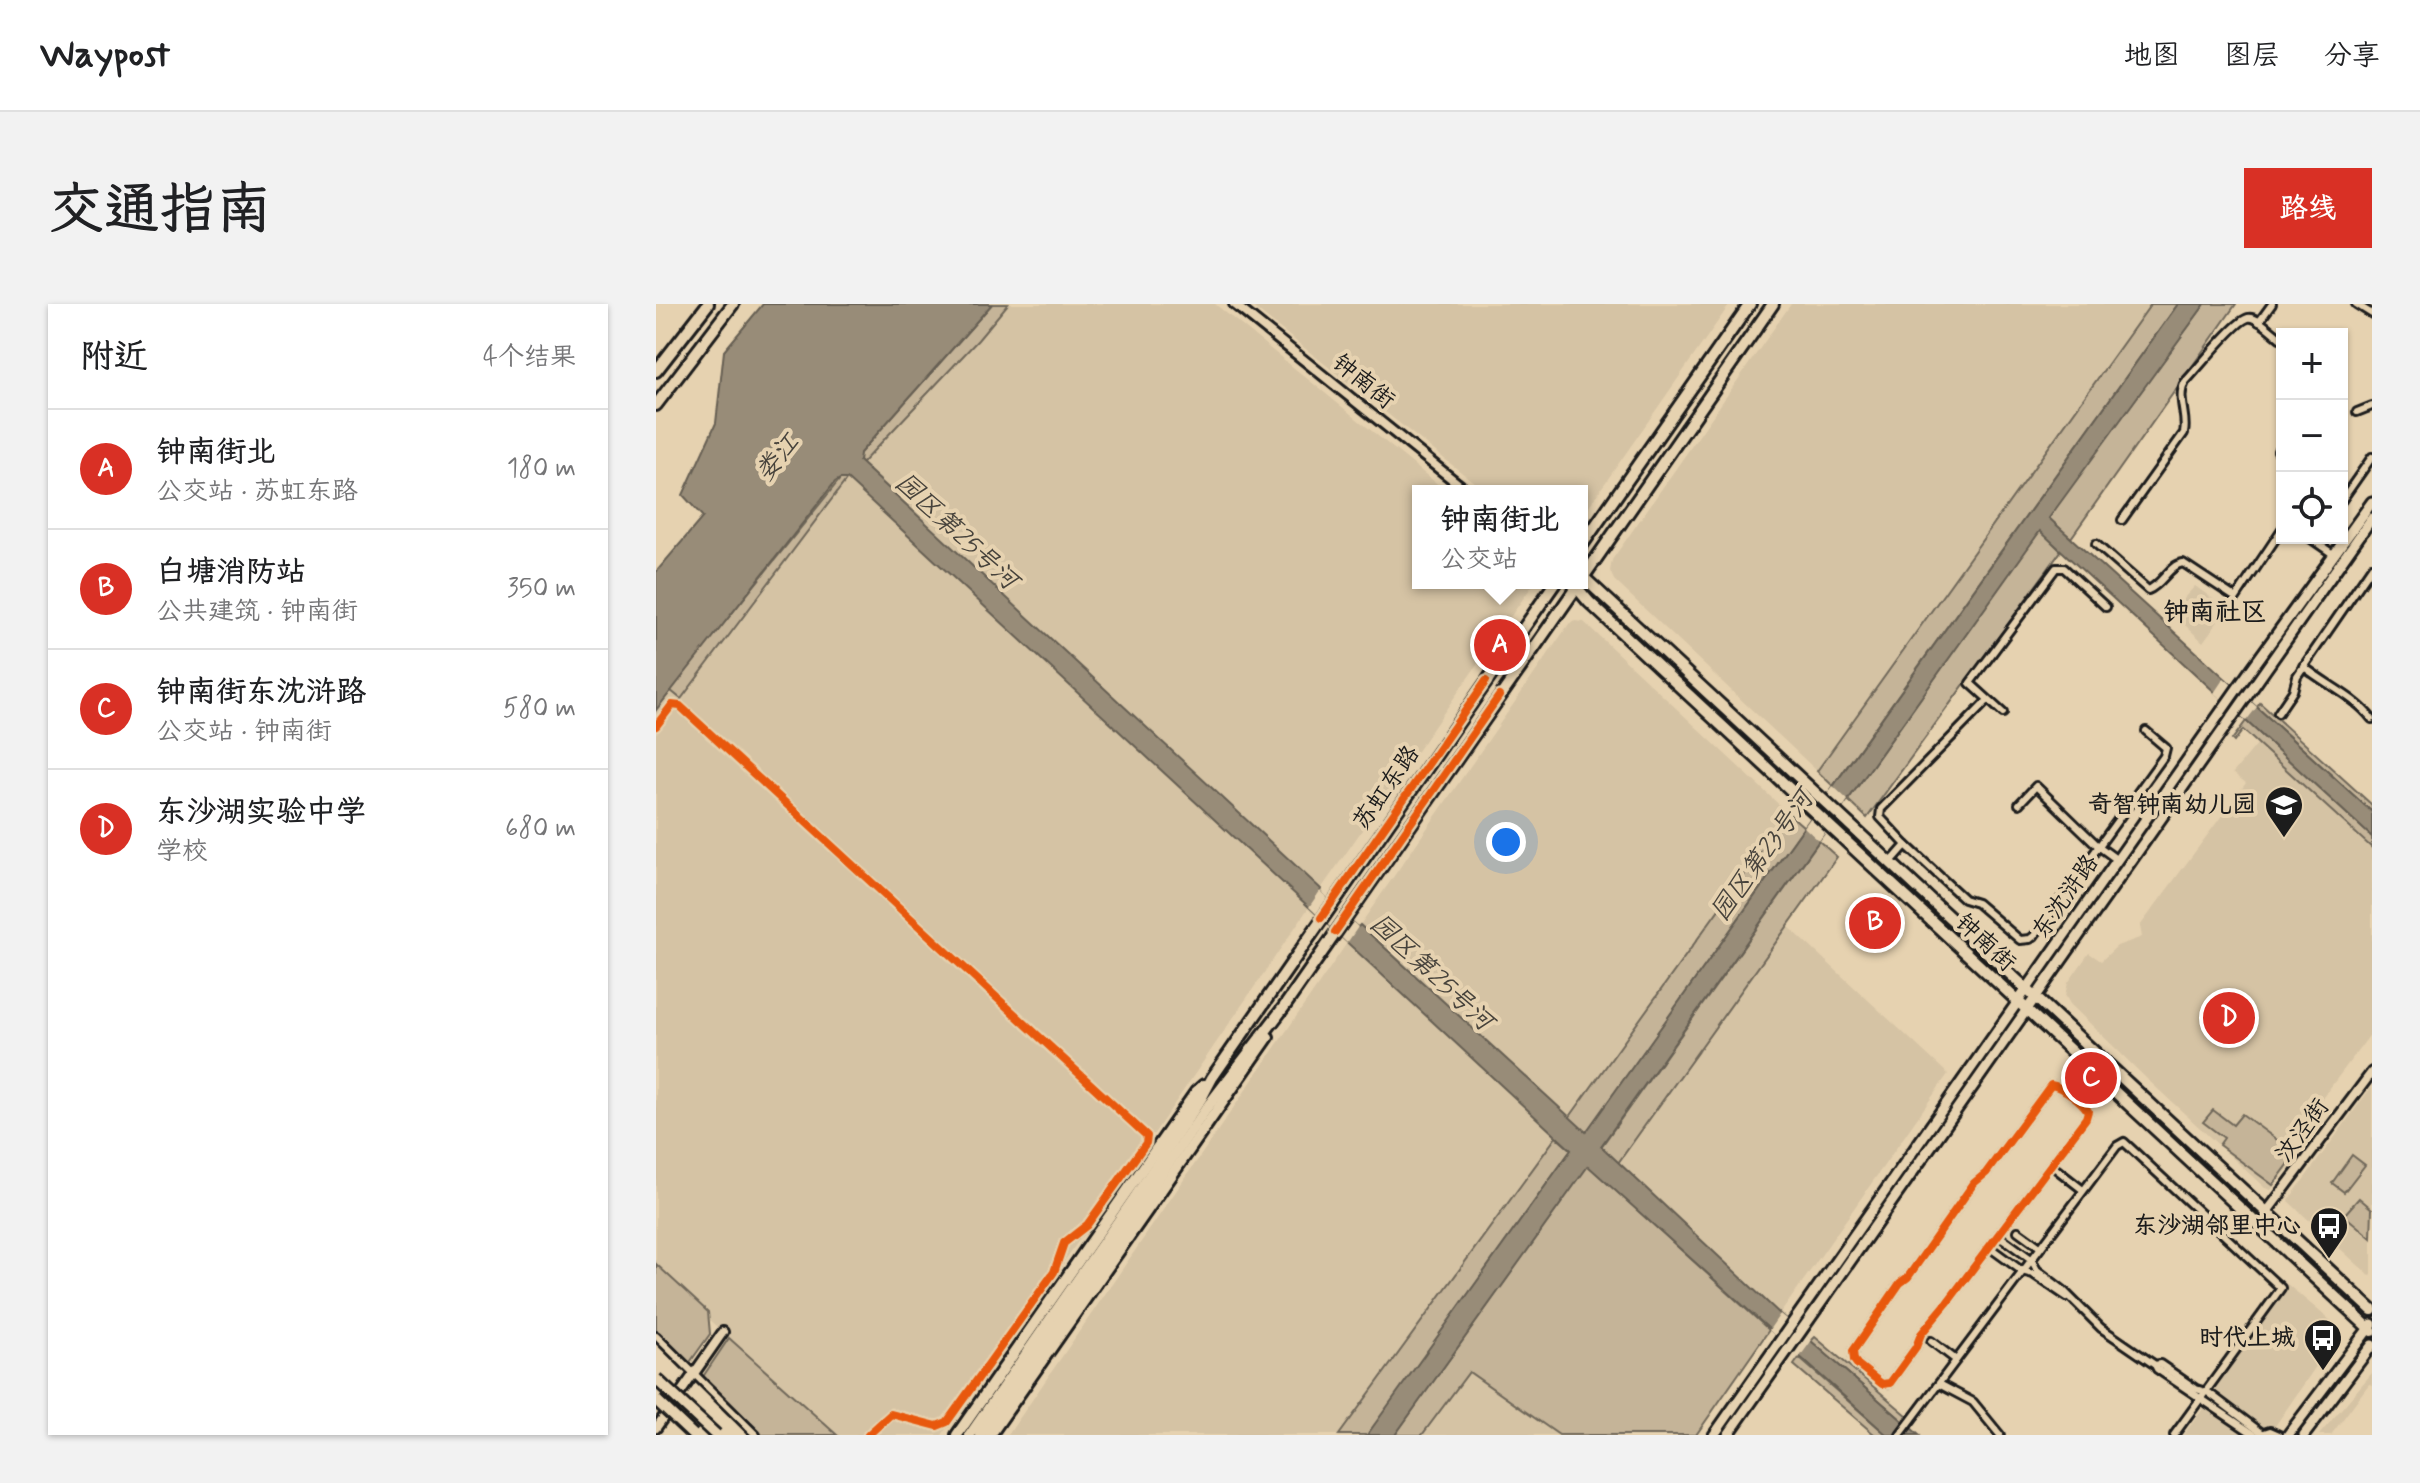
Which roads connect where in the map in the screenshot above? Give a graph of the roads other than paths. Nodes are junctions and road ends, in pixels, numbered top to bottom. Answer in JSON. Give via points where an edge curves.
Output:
{"nodes":[{"id":1,"x":708,"y":304,"type":"edge"},
{"id":2,"x":733,"y":304,"type":"edge"},
{"id":3,"x":1234,"y":304,"type":"edge"},
{"id":4,"x":1750,"y":304,"type":"edge"},
{"id":5,"x":1773,"y":304,"type":"edge"},
{"id":6,"x":2272,"y":304,"type":"edge"},
{"id":7,"x":2357,"y":305,"type":"edge"},
{"id":8,"x":2372,"y":314,"type":"edge"},
{"id":9,"x":2259,"y":322,"type":"junction"},
{"id":10,"x":2276,"y":335,"type":"edge"},
{"id":11,"x":656,"y":371,"type":"edge"},
{"id":12,"x":656,"y":405,"type":"edge"},
{"id":13,"x":2372,"y":406,"type":"edge"},
{"id":14,"x":2357,"y":412,"type":"dead end"},
{"id":15,"x":2372,"y":457,"type":"edge"},
{"id":16,"x":1460,"y":485,"type":"edge"},
{"id":17,"x":2348,"y":491,"type":"edge"},
{"id":18,"x":2372,"y":502,"type":"edge"},
{"id":19,"x":2372,"y":518,"type":"edge"},
{"id":20,"x":2122,"y":520,"type":"dead end"},
{"id":21,"x":1588,"y":536,"type":"edge"},
{"id":22,"x":2276,"y":538,"type":"edge"},
{"id":23,"x":2096,"y":544,"type":"dead end"},
{"id":24,"x":2319,"y":544,"type":"edge"},
{"id":25,"x":2333,"y":554,"type":"junction"},
{"id":26,"x":2372,"y":567,"type":"edge"},
{"id":27,"x":1588,"y":568,"type":"edge"},
{"id":28,"x":1551,"y":589,"type":"edge"},
{"id":29,"x":1573,"y":589,"type":"edge"},
{"id":30,"x":1587,"y":589,"type":"edge"},
{"id":31,"x":1588,"y":589,"type":"edge"},
{"id":32,"x":2106,"y":607,"type":"dead end"},
{"id":33,"x":2303,"y":666,"type":"junction"},
{"id":34,"x":1988,"y":700,"type":"junction"},
{"id":35,"x":2003,"y":713,"type":"dead end"},
{"id":36,"x":2278,"y":713,"type":"dead end"},
{"id":37,"x":2372,"y":719,"type":"edge"},
{"id":38,"x":656,"y":726,"type":"edge"},
{"id":39,"x":2146,"y":731,"type":"dead end"},
{"id":40,"x":2019,"y":804,"type":"dead end"},
{"id":41,"x":1906,"y":845,"type":"junction"},
{"id":42,"x":2097,"y":845,"type":"junction"},
{"id":43,"x":2116,"y":859,"type":"junction"},
{"id":44,"x":1891,"y":862,"type":"junction"},
{"id":45,"x":2027,"y":987,"type":"junction"},
{"id":46,"x":2036,"y":996,"type":"junction"},
{"id":47,"x":2017,"y":1001,"type":"junction"},
{"id":48,"x":1284,"y":1007,"type":"junction"},
{"id":49,"x":2026,"y":1009,"type":"junction"},
{"id":50,"x":2372,"y":1072,"type":"edge"},
{"id":51,"x":1212,"y":1078,"type":"junction"},
{"id":52,"x":2051,"y":1165,"type":"junction"},
{"id":53,"x":2083,"y":1190,"type":"junction"},
{"id":54,"x":2266,"y":1213,"type":"junction"},
{"id":55,"x":2018,"y":1231,"type":"dead end"},
{"id":56,"x":1998,"y":1235,"type":"junction"},
{"id":57,"x":1989,"y":1247,"type":"junction"},
{"id":58,"x":2040,"y":1247,"type":"junction"},
{"id":59,"x":2031,"y":1259,"type":"junction"},
{"id":60,"x":2022,"y":1271,"type":"junction"},
{"id":61,"x":2070,"y":1298,"type":"junction"},
{"id":62,"x":2372,"y":1310,"type":"edge"},
{"id":63,"x":2371,"y":1328,"type":"edge"},
{"id":64,"x":723,"y":1332,"type":"dead end"},
{"id":65,"x":656,"y":1336,"type":"edge"},
{"id":66,"x":1931,"y":1341,"type":"dead end"},
{"id":67,"x":2372,"y":1345,"type":"edge"},
{"id":68,"x":1956,"y":1360,"type":"junction"},
{"id":69,"x":1025,"y":1363,"type":"junction"},
{"id":70,"x":694,"y":1374,"type":"junction"},
{"id":71,"x":656,"y":1379,"type":"edge"},
{"id":72,"x":1939,"y":1384,"type":"junction"},
{"id":73,"x":2204,"y":1395,"type":"junction"},
{"id":74,"x":656,"y":1400,"type":"edge"},
{"id":75,"x":657,"y":1428,"type":"edge"},
{"id":76,"x":2259,"y":1434,"type":"edge"},
{"id":77,"x":693,"y":1435,"type":"edge"},
{"id":78,"x":716,"y":1435,"type":"edge"},
{"id":79,"x":756,"y":1435,"type":"edge"},
{"id":80,"x":868,"y":1435,"type":"edge"},
{"id":81,"x":957,"y":1435,"type":"edge"},
{"id":82,"x":970,"y":1435,"type":"edge"},
{"id":83,"x":981,"y":1435,"type":"edge"},
{"id":84,"x":990,"y":1435,"type":"edge"},
{"id":85,"x":1714,"y":1435,"type":"edge"},
{"id":86,"x":1728,"y":1435,"type":"edge"},
{"id":87,"x":1900,"y":1435,"type":"edge"},
{"id":88,"x":2000,"y":1435,"type":"edge"},
{"id":89,"x":2174,"y":1435,"type":"edge"},
{"id":90,"x":2279,"y":1435,"type":"edge"},
{"id":91,"x":2288,"y":1435,"type":"edge"},
{"id":92,"x":2304,"y":1435,"type":"edge"}],
"edges":[{"from":1,"to":11,"type":"main road"},
{"from":2,"to":12,"type":"main road"},
{"from":3,"to":16,"type":"street","name":"钟南街"},
{"from":4,"to":21,"type":"main road"},
{"from":5,"to":27,"type":"main road","name":"苏虹东路"},
{"from":6,"to":9,"type":"street"},
{"from":7,"to":8,"type":"street"},
{"from":9,"to":10,"type":"street"},
{"from":9,"to":20,"type":"street","via":[[2247,318],[2235,327],[2183,386],[2184,433]]},
{"from":13,"to":14,"type":"street"},
{"from":15,"to":17,"type":"street"},
{"from":18,"to":25,"type":"main road","name":"东沈浒路"},
{"from":19,"to":46,"type":"main road","name":"东沈浒路"},
{"from":22,"to":23,"type":"street","via":[[2236,598],[2183,563],[2148,590]]},
{"from":24,"to":25,"type":"street"},
{"from":25,"to":43,"type":"main road","name":"东沈浒路"},
{"from":26,"to":33,"type":"street"},
{"from":28,"to":51,"type":"main road","name":"苏虹东路"},
{"from":29,"to":48,"type":"main road","name":"苏虹东路"},
{"from":30,"to":47,"type":"main road","name":"钟南街","via":[[1814,813]]},
{"from":31,"to":44,"type":"main road","name":"钟南街"},
{"from":32,"to":34,"type":"street","via":[[2064,568],[2056,568],[1970,683]]},
{"from":33,"to":36,"type":"street"},
{"from":33,"to":37,"type":"street"},
{"from":34,"to":35,"type":"street"},
{"from":34,"to":41,"type":"street","via":[[1881,809],[1882,820]]},
{"from":38,"to":80,"type":"street","via":[[672,705],[680,706],[1147,1136],[1087,1225],[1064,1243],[1054,1272],[947,1422],[937,1426],[891,1414]]},
{"from":39,"to":42,"type":"street","via":[[2166,752]]},
{"from":40,"to":42,"type":"street","via":[[2036,786]]},
{"from":41,"to":42,"type":"street","via":[[1964,899],[1977,903],[2024,941],[2034,936]]},
{"from":41,"to":44,"type":"street"},
{"from":42,"to":43,"type":"street"},
{"from":43,"to":45,"type":"main road","name":"东沈浒路"},
{"from":44,"to":45,"type":"main road","name":"钟南街"},
{"from":45,"to":46,"type":"main road","name":"钟南街"},
{"from":45,"to":47,"type":"main road","name":"东沈浒路"},
{"from":46,"to":49,"type":"main road","name":"东沈浒路"},
{"from":46,"to":54,"type":"main road","name":"钟南街"},
{"from":47,"to":49,"type":"main road","name":"钟南街"},
{"from":47,"to":85,"type":"main road","name":"东沈浒路"},
{"from":48,"to":69,"type":"main road","name":"苏虹东路"},
{"from":48,"to":84,"type":"main road","via":[[1269,1036]]},
{"from":49,"to":63,"type":"main road","name":"钟南街"},
{"from":49,"to":86,"type":"main road","name":"东沈浒路"},
{"from":50,"to":54,"type":"street","name":"汶泾街"},
{"from":51,"to":69,"type":"main road","name":"苏虹东路"},
{"from":51,"to":81,"type":"main road","via":[[1196,1092]]},
{"from":52,"to":53,"type":"street"},
{"from":52,"to":56,"type":"street"},
{"from":52,"to":57,"type":"street","via":[[2088,1114],[2083,1104],[2054,1085],[1900,1283],[1853,1351],[1857,1364],[1882,1384],[1890,1383]]},
{"from":53,"to":58,"type":"street"},
{"from":53,"to":73,"type":"street","via":[[2117,1146],[2129,1144],[2279,1284]]},
{"from":54,"to":62,"type":"main road","name":"钟南街"},
{"from":55,"to":58,"type":"street"},
{"from":56,"to":57,"type":"street"},
{"from":56,"to":59,"type":"street"},
{"from":57,"to":60,"type":"street"},
{"from":58,"to":59,"type":"street"},
{"from":59,"to":60,"type":"street"},
{"from":59,"to":61,"type":"street"},
{"from":60,"to":61,"type":"street"},
{"from":60,"to":68,"type":"street"},
{"from":61,"to":73,"type":"street","via":[[2157,1369]]},
{"from":63,"to":91,"type":"main road"},
{"from":64,"to":70,"type":"street"},
{"from":65,"to":70,"type":"street"},
{"from":66,"to":68,"type":"street"},
{"from":67,"to":92,"type":"main road"},
{"from":68,"to":72,"type":"street"},
{"from":69,"to":82,"type":"main road","name":"苏虹东路"},
{"from":69,"to":83,"type":"main road","name":"苏虹东路"},
{"from":70,"to":75,"type":"street"},
{"from":70,"to":79,"type":"street"},
{"from":71,"to":78,"type":"main road","bridge":true},
{"from":72,"to":87,"type":"street"},
{"from":72,"to":88,"type":"street","via":[[1973,1402]]},
{"from":73,"to":76,"type":"street"},
{"from":73,"to":89,"type":"street"},
{"from":74,"to":77,"type":"main road","bridge":true},
{"from":76,"to":90,"type":"street"}]}
